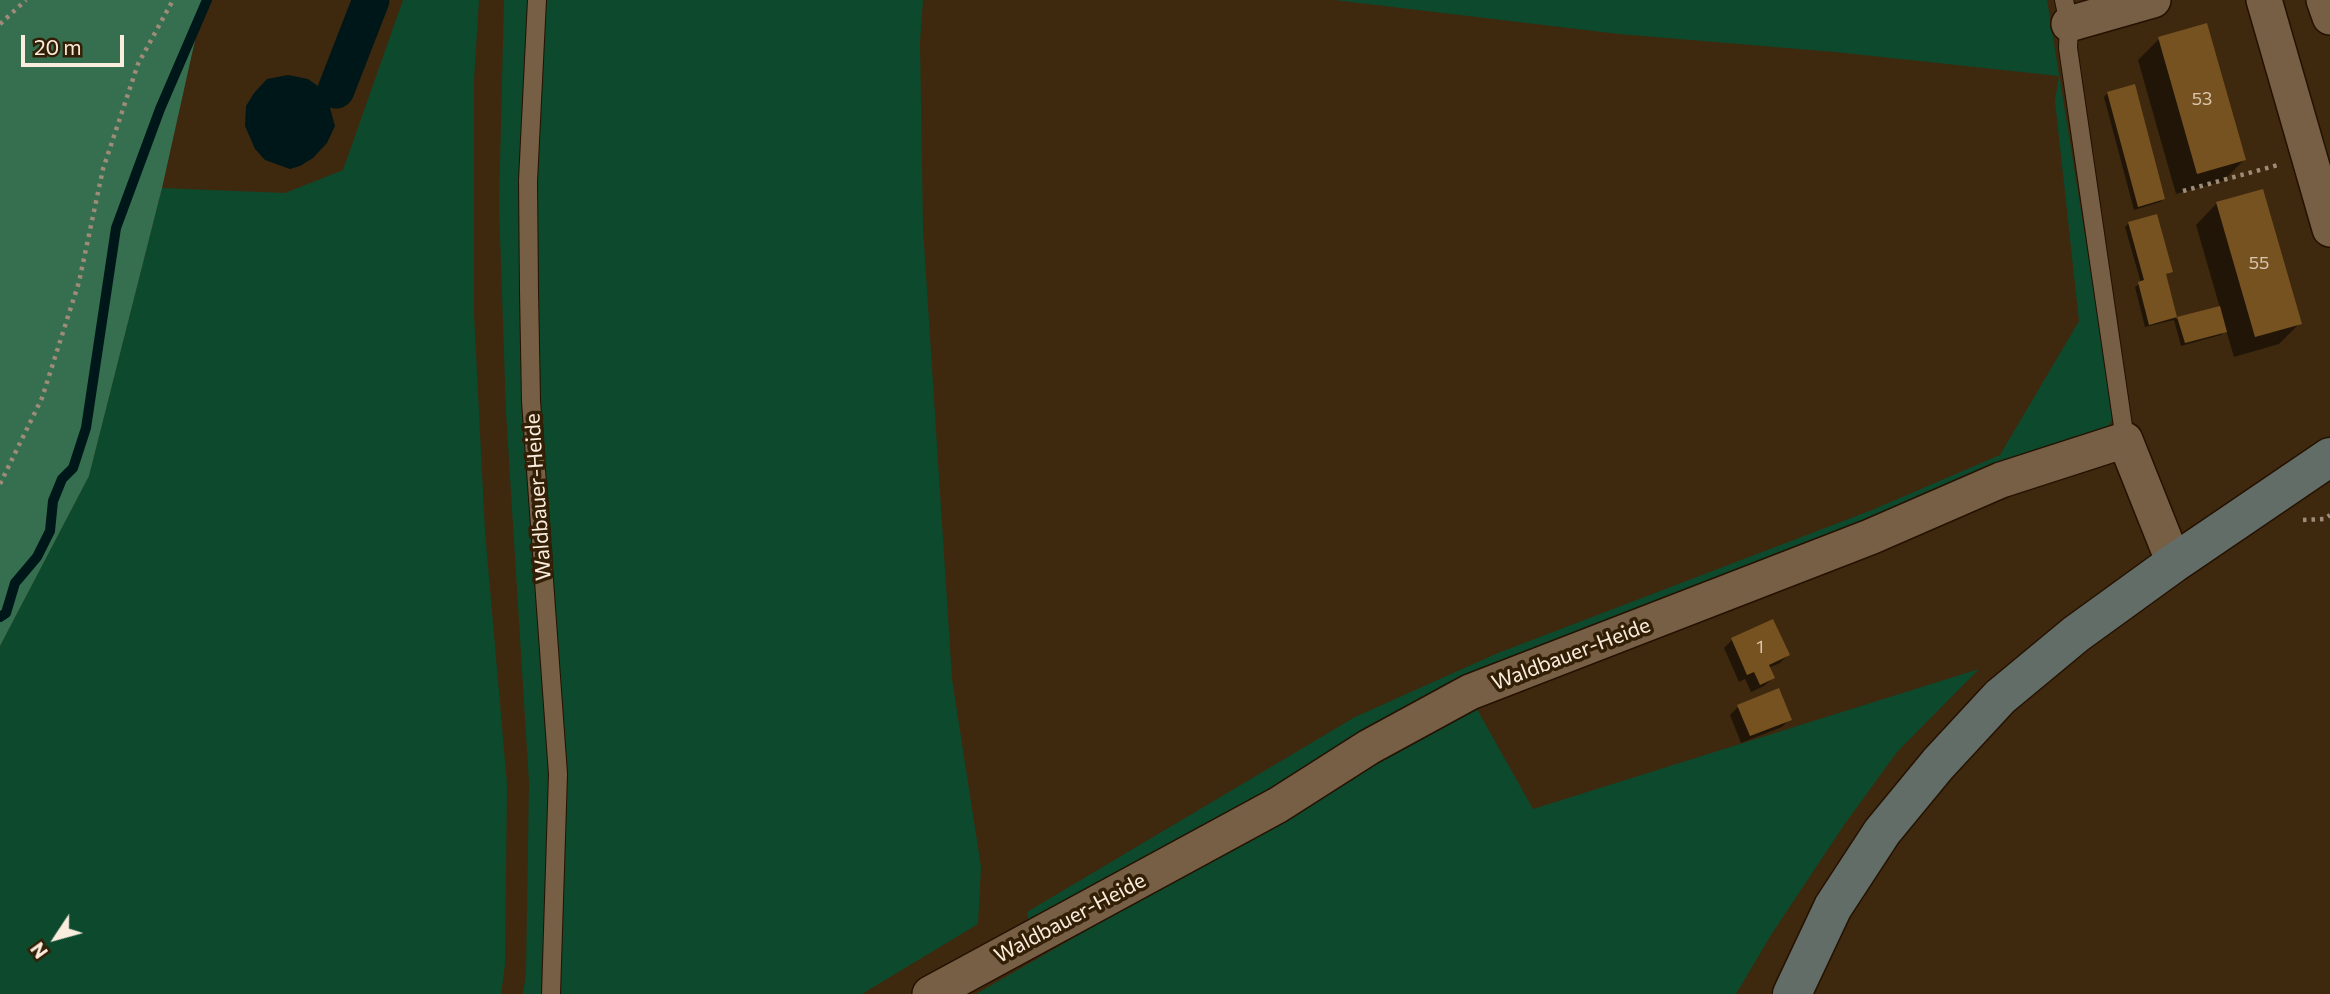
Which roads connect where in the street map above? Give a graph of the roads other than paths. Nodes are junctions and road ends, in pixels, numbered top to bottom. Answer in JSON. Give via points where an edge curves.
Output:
{"nodes":[{"id":1,"x":537,"y":0,"type":"edge"},
{"id":2,"x":2154,"y":0,"type":"edge"},
{"id":3,"x":2264,"y":0,"type":"edge"},
{"id":4,"x":2324,"y":0,"type":"edge"},
{"id":5,"x":2066,"y":12,"type":"edge"},
{"id":6,"x":2330,"y":17,"type":"edge"},
{"id":7,"x":2330,"y":229,"type":"edge"},
{"id":8,"x":2125,"y":440,"type":"junction"},
{"id":9,"x":2330,"y":457,"type":"edge"},
{"id":10,"x":2174,"y":562,"type":"junction"},
{"id":11,"x":551,"y":994,"type":"edge"},
{"id":12,"x":930,"y":994,"type":"edge"},
{"id":13,"x":1792,"y":994,"type":"edge"}],
"edges":[{"from":1,"to":11,"type":"lane","name":"Waldbauer-Heide","via":[[528,181],[529,291],[531,401],[558,774]]},
{"from":2,"to":5,"type":"street"},
{"from":3,"to":7,"type":"street"},
{"from":4,"to":6,"type":"street"},
{"from":5,"to":8,"type":"lane"},
{"from":8,"to":10,"type":"street"},
{"from":8,"to":12,"type":"street","name":"Waldbauer-Heide","via":[[2001,480],[1870,537],[1470,692],[1369,747],[1278,805]]},
{"from":9,"to":10,"type":"main road"},
{"from":10,"to":13,"type":"main road","via":[[2000,697],[1938,764],[1882,832],[1833,907]]}]}
